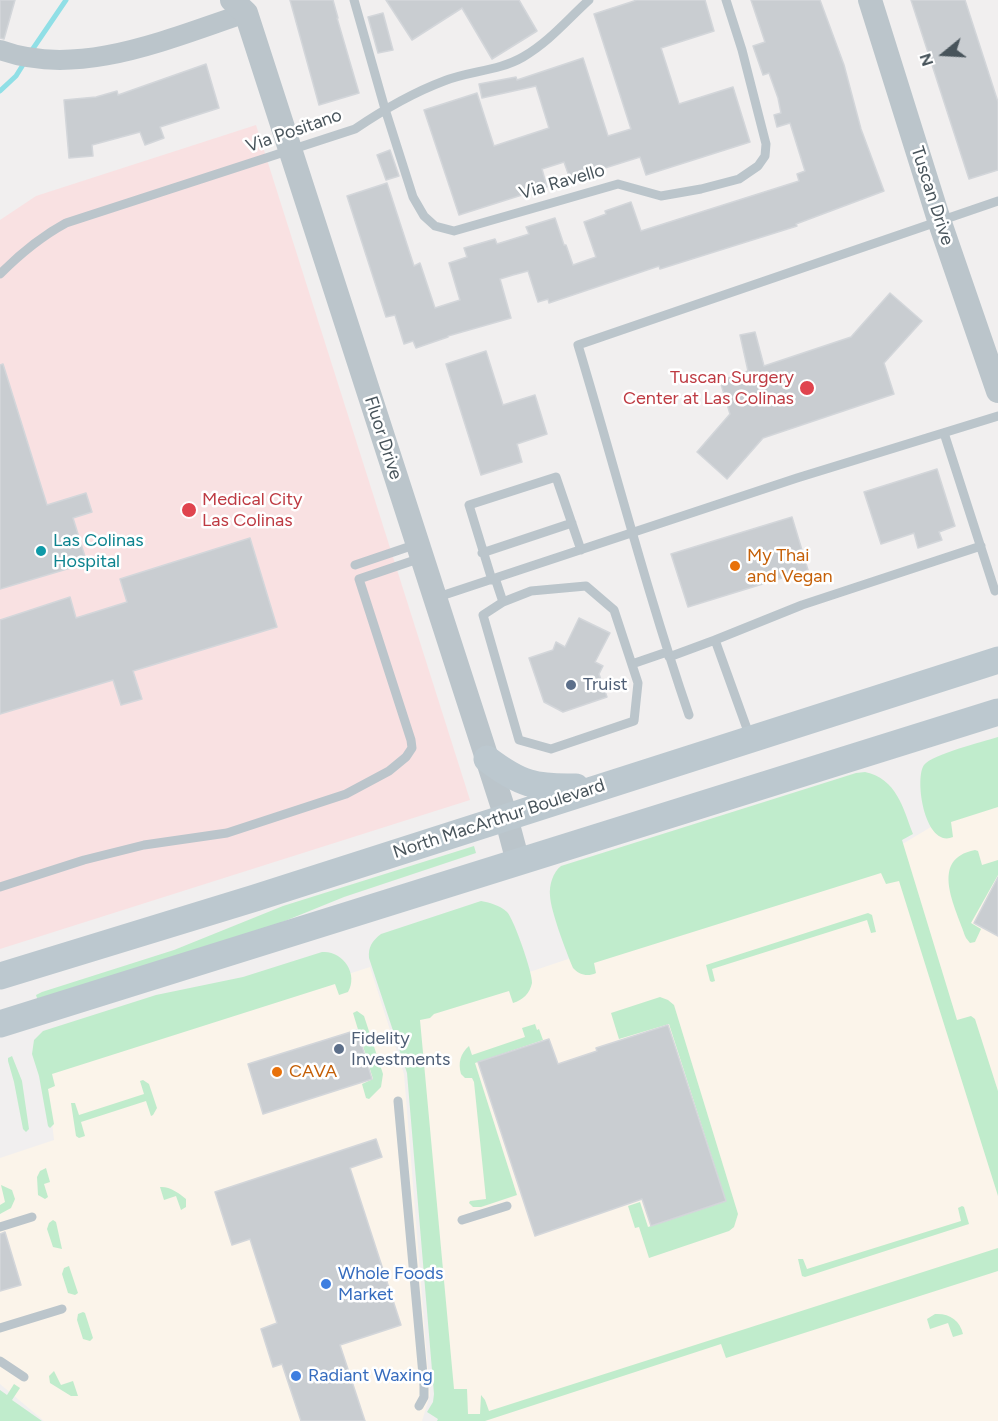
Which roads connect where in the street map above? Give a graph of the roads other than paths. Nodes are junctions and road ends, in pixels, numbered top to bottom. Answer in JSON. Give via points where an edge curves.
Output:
{"nodes":[{"id":1,"x":354,"y":0,"type":"edge"},
{"id":2,"x":589,"y":0,"type":"edge"},
{"id":3,"x":726,"y":0,"type":"edge"},
{"id":4,"x":870,"y":0,"type":"edge"},
{"id":5,"x":243,"y":4,"type":"edge"},
{"id":6,"x":0,"y":50,"type":"edge"},
{"id":7,"x":385,"y":109,"type":"junction"},
{"id":8,"x":291,"y":151,"type":"junction"},
{"id":9,"x":998,"y":201,"type":"edge"},
{"id":10,"x":939,"y":220,"type":"junction"},
{"id":11,"x":0,"y":274,"type":"edge"},
{"id":12,"x":998,"y":391,"type":"edge"},
{"id":13,"x":998,"y":416,"type":"edge"},
{"id":14,"x":944,"y":432,"type":"junction"},
{"id":15,"x":572,"y":523,"type":"junction"},
{"id":16,"x":633,"y":532,"type":"junction"},
{"id":17,"x":981,"y":546,"type":"junction"},
{"id":18,"x":581,"y":550,"type":"junction"},
{"id":19,"x":420,"y":551,"type":"junction"},
{"id":20,"x":482,"y":553,"type":"junction"},
{"id":21,"x":355,"y":565,"type":"dead end"},
{"id":22,"x":494,"y":579,"type":"junction"},
{"id":23,"x":995,"y":591,"type":"dead end"},
{"id":24,"x":435,"y":598,"type":"junction"},
{"id":25,"x":503,"y":602,"type":"junction"},
{"id":26,"x":715,"y":640,"type":"junction"},
{"id":27,"x":668,"y":654,"type":"junction"},
{"id":28,"x":998,"y":660,"type":"edge"},
{"id":29,"x":632,"y":664,"type":"junction"},
{"id":30,"x":998,"y":712,"type":"edge"},
{"id":31,"x":689,"y":715,"type":"dead end"},
{"id":32,"x":751,"y":739,"type":"junction"},
{"id":33,"x":487,"y":759,"type":"junction"},
{"id":34,"x":602,"y":787,"type":"junction"},
{"id":35,"x":506,"y":817,"type":"junction"},
{"id":36,"x":518,"y":862,"type":"junction"},
{"id":37,"x":0,"y":887,"type":"edge"},
{"id":38,"x":0,"y":976,"type":"edge"},
{"id":39,"x":0,"y":1024,"type":"edge"},
{"id":40,"x":398,"y":1101,"type":"dead end"},
{"id":41,"x":507,"y":1206,"type":"dead end"},
{"id":42,"x":32,"y":1217,"type":"dead end"},
{"id":43,"x":462,"y":1220,"type":"dead end"},
{"id":44,"x":0,"y":1227,"type":"edge"},
{"id":45,"x":62,"y":1309,"type":"dead end"},
{"id":46,"x":0,"y":1328,"type":"edge"},
{"id":47,"x":0,"y":1361,"type":"edge"},
{"id":48,"x":24,"y":1377,"type":"dead end"},
{"id":49,"x":419,"y":1406,"type":"dead end"}],
"edges":[{"from":1,"to":7,"type":"lane","name":"Via Ravello"},
{"from":2,"to":7,"type":"lane","name":"Via Positano","via":[[547,41],[521,58],[444,81]]},
{"from":3,"to":7,"type":"lane","name":"Via Ravello","via":[[766,144],[765,156],[758,166],[738,179],[662,196],[618,184],[454,231],[435,226],[413,197]]},
{"from":4,"to":10,"type":"street","name":"Tuscan Drive"},
{"from":5,"to":6,"type":"street","via":[[154,44],[92,59],[48,60]]},
{"from":5,"to":8,"type":"street","name":"Fluor Drive"},
{"from":7,"to":8,"type":"lane","name":"Via Positano","via":[[355,129]]},
{"from":8,"to":11,"type":"lane","name":"Via Positano","via":[[66,223],[25,249]]},
{"from":8,"to":19,"type":"street","name":"Fluor Drive"},
{"from":9,"to":10,"type":"lane"},
{"from":10,"to":12,"type":"street","name":"Tuscan Drive"},
{"from":10,"to":16,"type":"lane","via":[[578,345]]},
{"from":13,"to":14,"type":"lane"},
{"from":14,"to":16,"type":"lane"},
{"from":14,"to":17,"type":"lane"},
{"from":15,"to":18,"type":"lane"},
{"from":15,"to":20,"type":"lane"},
{"from":15,"to":20,"type":"lane","via":[[555,477],[469,505]]},
{"from":16,"to":18,"type":"lane"},
{"from":16,"to":27,"type":"lane"},
{"from":17,"to":23,"type":"lane"},
{"from":17,"to":26,"type":"lane","via":[[802,604]]},
{"from":18,"to":22,"type":"lane"},
{"from":19,"to":21,"type":"lane"},
{"from":19,"to":24,"type":"street","name":"Fluor Drive"},
{"from":19,"to":37,"type":"lane","via":[[359,579],[411,740],[412,748],[406,757],[389,771],[346,794],[227,833],[125,849]]},
{"from":20,"to":22,"type":"lane"},
{"from":22,"to":24,"type":"lane"},
{"from":22,"to":25,"type":"lane"},
{"from":24,"to":33,"type":"street","name":"Fluor Drive"},
{"from":25,"to":29,"type":"lane","via":[[531,591],[586,586],[614,610]]},
{"from":25,"to":29,"type":"lane","via":[[483,615],[519,740],[551,749],[634,721],[638,683]]},
{"from":26,"to":27,"type":"lane"},
{"from":26,"to":32,"type":"lane"},
{"from":27,"to":29,"type":"lane"},
{"from":27,"to":31,"type":"lane"},
{"from":28,"to":32,"type":"main road","name":"North MacArthur Boulevard"},
{"from":30,"to":36,"type":"main road"},
{"from":32,"to":34,"type":"main road","name":"North MacArthur Boulevard"},
{"from":33,"to":34,"type":"main road","via":[[528,784],[547,788]]},
{"from":33,"to":35,"type":"street","name":"Fluor Drive"},
{"from":34,"to":35,"type":"main road","name":"North MacArthur Boulevard"},
{"from":35,"to":36,"type":"street","name":"Fluor Drive"},
{"from":35,"to":38,"type":"main road","name":"North MacArthur Boulevard"},
{"from":36,"to":39,"type":"main road"},
{"from":40,"to":49,"type":"lane","via":[[424,1386]]},
{"from":41,"to":43,"type":"lane"},
{"from":42,"to":44,"type":"lane"},
{"from":45,"to":46,"type":"lane"},
{"from":47,"to":48,"type":"lane"}]}
